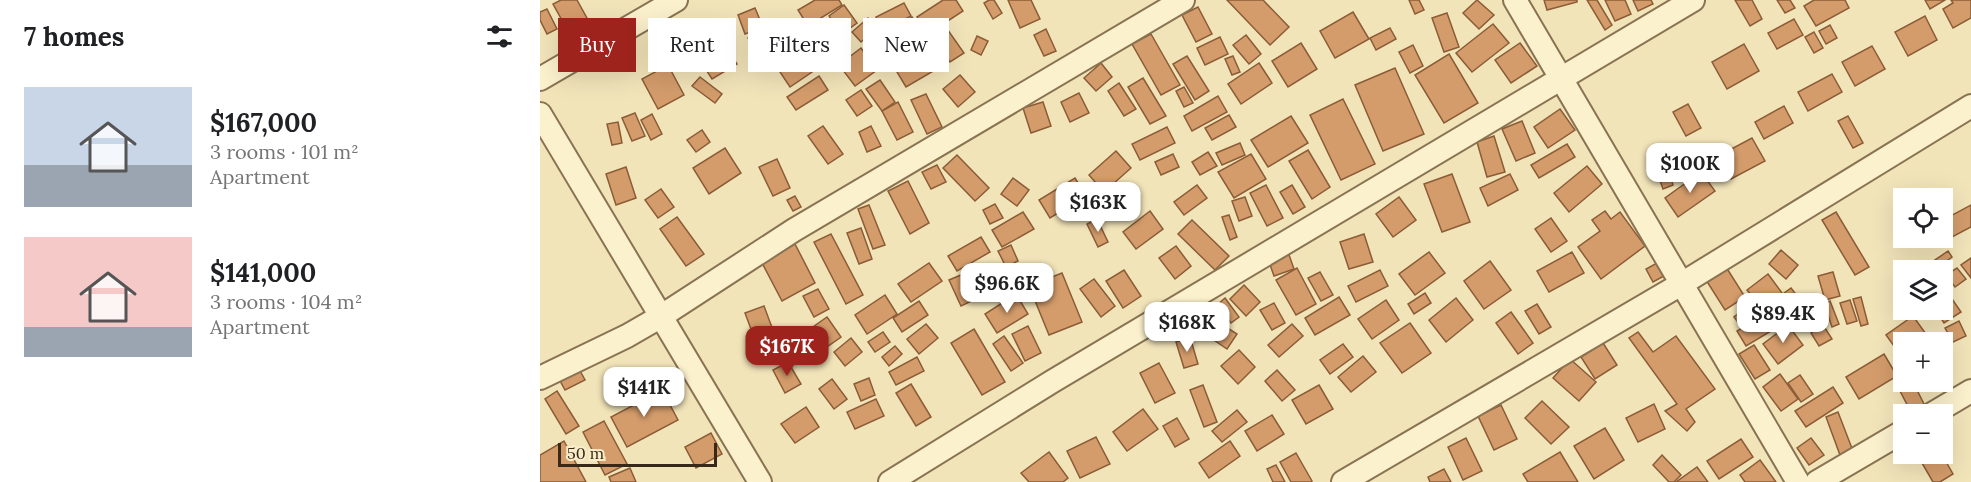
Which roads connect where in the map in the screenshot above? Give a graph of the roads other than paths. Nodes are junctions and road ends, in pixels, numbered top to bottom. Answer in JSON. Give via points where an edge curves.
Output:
{"nodes":[{"id":1,"x":676,"y":0,"type":"edge"},
{"id":2,"x":1183,"y":0,"type":"edge"},
{"id":3,"x":1515,"y":0,"type":"edge"},
{"id":4,"x":1693,"y":0,"type":"edge"},
{"id":5,"x":540,"y":79,"type":"edge"},
{"id":6,"x":1562,"y":80,"type":"junction"},
{"id":7,"x":1971,"y":106,"type":"edge"},
{"id":8,"x":540,"y":114,"type":"edge"},
{"id":9,"x":1683,"y":283,"type":"junction"},
{"id":10,"x":660,"y":317,"type":"junction"},
{"id":11,"x":540,"y":378,"type":"edge"},
{"id":12,"x":1971,"y":391,"type":"edge"},
{"id":13,"x":1949,"y":404,"type":"edge"},
{"id":14,"x":1893,"y":437,"type":"edge"},
{"id":15,"x":760,"y":482,"type":"edge"},
{"id":16,"x":890,"y":482,"type":"edge"},
{"id":17,"x":1343,"y":482,"type":"edge"},
{"id":18,"x":1798,"y":482,"type":"edge"},
{"id":19,"x":1817,"y":482,"type":"edge"}],
"edges":[{"from":1,"to":5,"type":"street"},
{"from":2,"to":10,"type":"street","via":[[794,230]]},
{"from":3,"to":6,"type":"street"},
{"from":4,"to":6,"type":"street"},
{"from":6,"to":9,"type":"street"},
{"from":6,"to":16,"type":"street"},
{"from":7,"to":9,"type":"street"},
{"from":8,"to":10,"type":"street"},
{"from":9,"to":17,"type":"street"},
{"from":9,"to":18,"type":"street"},
{"from":10,"to":11,"type":"street"},
{"from":10,"to":15,"type":"street"},
{"from":12,"to":13,"type":"street"},
{"from":14,"to":19,"type":"street"}]}
